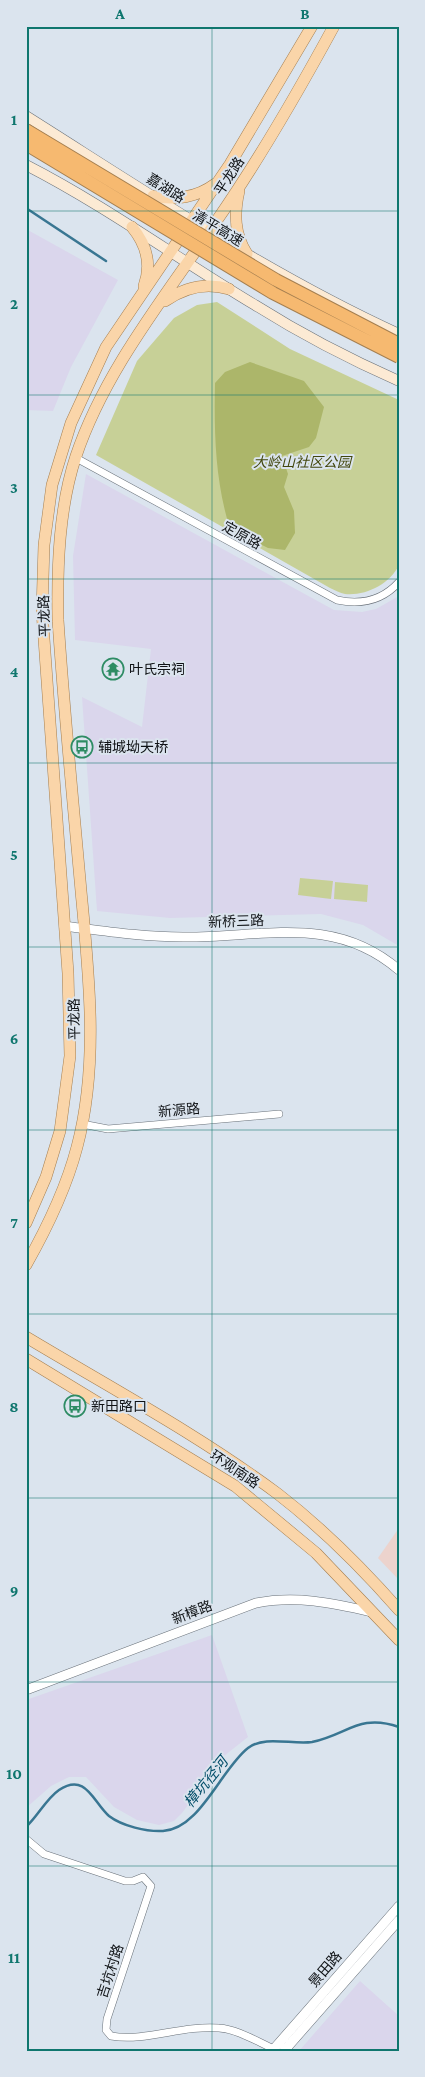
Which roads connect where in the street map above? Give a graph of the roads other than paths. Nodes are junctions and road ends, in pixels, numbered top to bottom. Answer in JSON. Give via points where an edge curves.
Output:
{"nodes":[{"id":1,"x":312,"y":26,"type":"edge"},
{"id":2,"x":334,"y":26,"type":"edge"},
{"id":3,"x":26,"y":116,"type":"edge"},
{"id":4,"x":26,"y":130,"type":"edge"},
{"id":5,"x":26,"y":144,"type":"edge"},
{"id":6,"x":26,"y":164,"type":"edge"},
{"id":7,"x":221,"y":178,"type":"junction"},
{"id":8,"x":242,"y":184,"type":"junction"},
{"id":9,"x":153,"y":196,"type":"junction"},
{"id":10,"x":192,"y":220,"type":"junction"},
{"id":11,"x":132,"y":227,"type":"junction"},
{"id":12,"x":210,"y":232,"type":"junction"},
{"id":13,"x":170,"y":252,"type":"junction"},
{"id":14,"x":247,"y":254,"type":"junction"},
{"id":15,"x":188,"y":263,"type":"junction"},
{"id":16,"x":229,"y":289,"type":"junction"},
{"id":17,"x":142,"y":292,"type":"junction"},
{"id":18,"x":157,"y":309,"type":"junction"},
{"id":19,"x":399,"y":334,"type":"edge"},
{"id":20,"x":399,"y":344,"type":"edge"},
{"id":21,"x":399,"y":357,"type":"edge"},
{"id":22,"x":399,"y":381,"type":"edge"},
{"id":23,"x":76,"y":458,"type":"junction"},
{"id":24,"x":399,"y":582,"type":"edge"},
{"id":25,"x":64,"y":926,"type":"junction"},
{"id":26,"x":84,"y":928,"type":"junction"},
{"id":27,"x":399,"y":970,"type":"edge"},
{"id":28,"x":279,"y":1114,"type":"dead end"},
{"id":29,"x":82,"y":1124,"type":"junction"},
{"id":30,"x":26,"y":1223,"type":"edge"},
{"id":31,"x":26,"y":1265,"type":"edge"},
{"id":32,"x":26,"y":1337,"type":"edge"},
{"id":33,"x":27,"y":1360,"type":"edge"},
{"id":34,"x":399,"y":1610,"type":"edge"},
{"id":35,"x":374,"y":1612,"type":"junction"},
{"id":36,"x":399,"y":1640,"type":"edge"},
{"id":37,"x":26,"y":1690,"type":"edge"},
{"id":38,"x":26,"y":1839,"type":"edge"},
{"id":39,"x":399,"y":1906,"type":"edge"},
{"id":40,"x":399,"y":1920,"type":"edge"},
{"id":41,"x":273,"y":2050,"type":"edge"},
{"id":42,"x":284,"y":2051,"type":"edge"}],
"edges":[{"from":1,"to":7,"type":"main road","name":"平龙路"},
{"from":2,"to":8,"type":"main road","name":"平龙路"},
{"from":3,"to":9,"type":"main road","name":"嘉湖路"},
{"from":4,"to":20,"type":"highway","name":"清平高速","bridge":true,"via":[[276,280]]},
{"from":5,"to":21,"type":"highway","name":"清平高速","bridge":true,"via":[[273,293]]},
{"from":6,"to":11,"type":"main road"},
{"from":7,"to":8,"type":"main road"},
{"from":7,"to":9,"type":"main road","via":[[203,191],[185,197]]},
{"from":7,"to":10,"type":"main road","name":"平龙路"},
{"from":8,"to":12,"type":"main road","name":"平龙路"},
{"from":8,"to":14,"type":"main road","via":[[236,220],[239,239]]},
{"from":9,"to":10,"type":"main road","name":"嘉湖路"},
{"from":10,"to":12,"type":"main road","name":"嘉湖路"},
{"from":10,"to":13,"type":"main road","name":"平龙路"},
{"from":11,"to":13,"type":"main road"},
{"from":11,"to":17,"type":"main road","via":[[142,239],[147,254],[148,268]]},
{"from":12,"to":14,"type":"main road","name":"嘉湖路"},
{"from":12,"to":15,"type":"main road","name":"平龙路"},
{"from":13,"to":15,"type":"main road"},
{"from":13,"to":17,"type":"main road","name":"平龙路"},
{"from":14,"to":19,"type":"main road","name":"嘉湖路"},
{"from":15,"to":16,"type":"main road"},
{"from":15,"to":18,"type":"main road","name":"平龙路"},
{"from":16,"to":18,"type":"main road","via":[[211,285],[193,288],[172,296]]},
{"from":16,"to":22,"type":"main road","via":[[301,332]]},
{"from":17,"to":25,"type":"main road","name":"平龙路","via":[[106,347],[80,402],[57,466],[46,522],[42,567],[43,634]]},
{"from":18,"to":23,"type":"main road","name":"平龙路","via":[[102,392]]},
{"from":23,"to":24,"type":"street","name":"定原路","via":[[337,600],[361,603],[373,600]]},
{"from":23,"to":26,"type":"main road","name":"平龙路","via":[[62,526],[58,620]]},
{"from":25,"to":26,"type":"street","name":"新桥三路"},
{"from":25,"to":30,"type":"main road","name":"平龙路","via":[[70,1030],[65,1105],[54,1155]]},
{"from":26,"to":27,"type":"street","name":"新桥三路","via":[[170,937],[319,933],[356,943]]},
{"from":26,"to":29,"type":"main road","name":"平龙路","via":[[90,1051]]},
{"from":28,"to":29,"type":"street","name":"新源路","via":[[108,1129]]},
{"from":29,"to":31,"type":"main road","name":"平龙路","via":[[64,1187]]},
{"from":32,"to":34,"type":"main road","name":"环观南路","via":[[219,1453],[279,1495],[325,1534]]},
{"from":33,"to":35,"type":"main road","name":"环观南路","via":[[235,1486],[316,1553]]},
{"from":35,"to":36,"type":"main road","name":"环观南路"},
{"from":35,"to":37,"type":"street","name":"新樟路","via":[[308,1599],[256,1603]]},
{"from":38,"to":41,"type":"street","name":"吉坑村路","via":[[44,1854],[125,1880],[143,1877],[151,1886],[107,2019],[106,2030],[111,2036],[136,2038],[192,2028],[222,2028]]},
{"from":39,"to":41,"type":"street","name":"景田路"},
{"from":40,"to":42,"type":"street","name":"景田路"}]}
